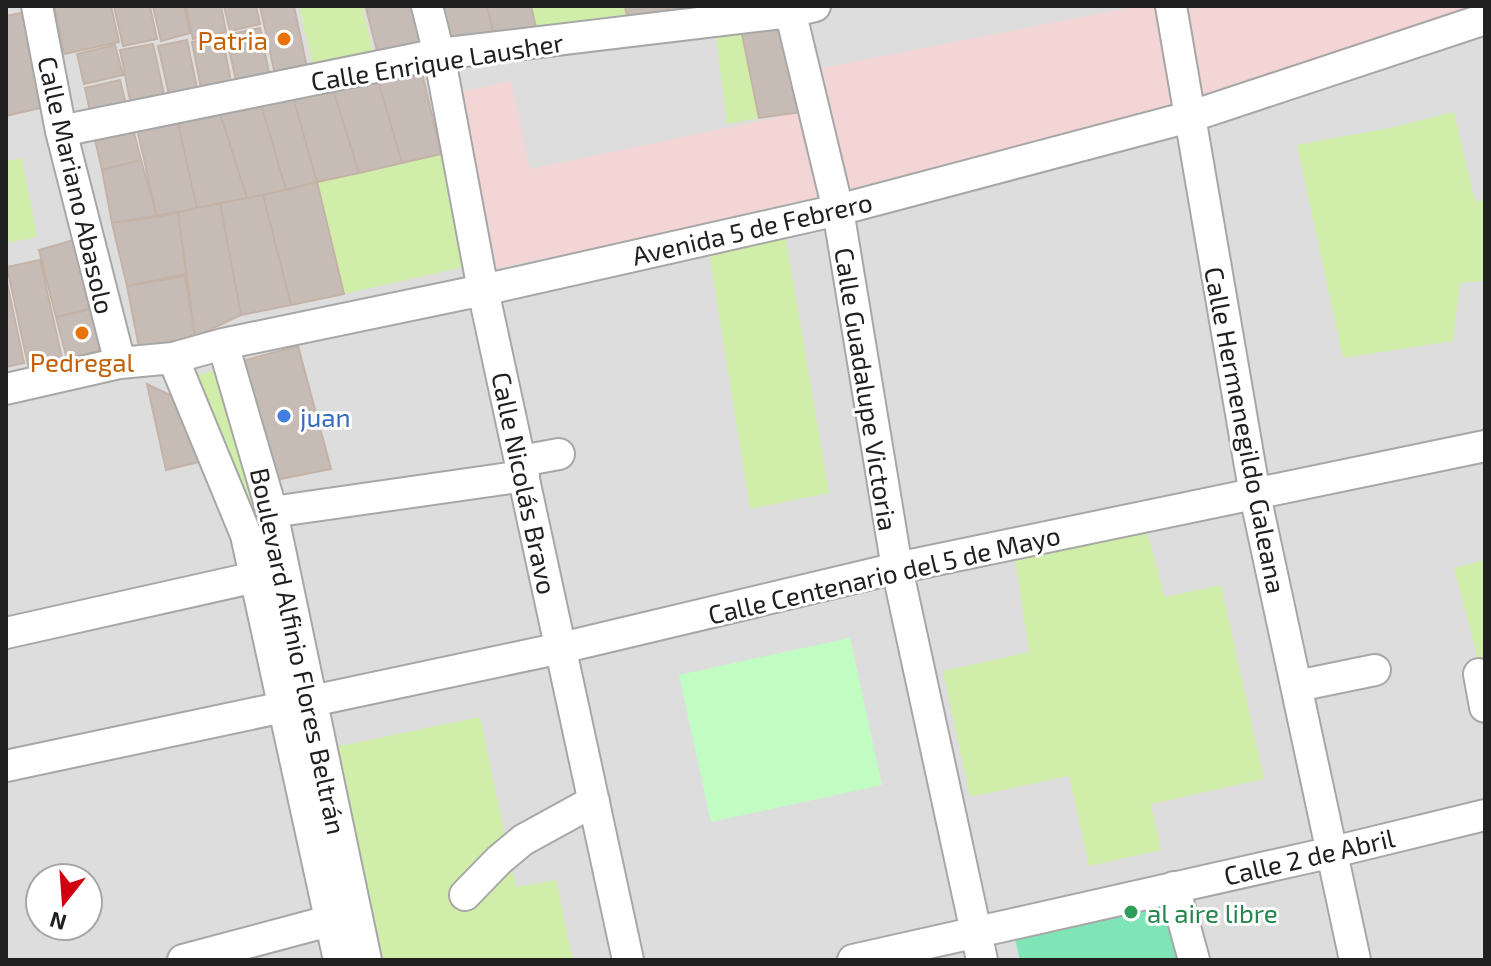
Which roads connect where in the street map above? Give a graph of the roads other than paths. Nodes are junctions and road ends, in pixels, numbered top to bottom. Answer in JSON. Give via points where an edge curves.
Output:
{"nodes":[{"id":1,"x":37,"y":6,"type":"edge"},
{"id":2,"x":427,"y":6,"type":"edge"},
{"id":3,"x":1171,"y":6,"type":"edge"},
{"id":4,"x":798,"y":8,"type":"edge"},
{"id":5,"x":1485,"y":19,"type":"edge"},
{"id":6,"x":439,"y":54,"type":"junction"},
{"id":7,"x":1189,"y":117,"type":"junction"},
{"id":8,"x":61,"y":131,"type":"junction"},
{"id":9,"x":838,"y":210,"type":"junction"},
{"id":10,"x":483,"y":290,"type":"junction"},
{"id":11,"x":223,"y":344,"type":"junction"},
{"id":12,"x":173,"y":358,"type":"junction"},
{"id":13,"x":120,"y":363,"type":"junction"},
{"id":14,"x":6,"y":389,"type":"edge"},
{"id":15,"x":1485,"y":446,"type":"edge"},
{"id":16,"x":559,"y":454,"type":"dead end"},
{"id":17,"x":523,"y":469,"type":"junction"},
{"id":18,"x":1255,"y":495,"type":"junction"},
{"id":19,"x":272,"y":512,"type":"junction"},
{"id":20,"x":897,"y":568,"type":"junction"},
{"id":21,"x":256,"y":577,"type":"junction"},
{"id":22,"x":6,"y":633,"type":"edge"},
{"id":23,"x":561,"y":648,"type":"junction"},
{"id":24,"x":1375,"y":670,"type":"dead end"},
{"id":25,"x":1479,"y":674,"type":"dead end"},
{"id":26,"x":1297,"y":686,"type":"junction"},
{"id":27,"x":297,"y":704,"type":"junction"},
{"id":28,"x":1485,"y":707,"type":"edge"},
{"id":29,"x":6,"y":766,"type":"edge"},
{"id":30,"x":594,"y":801,"type":"junction"},
{"id":31,"x":1485,"y":815,"type":"edge"},
{"id":32,"x":1333,"y":852,"type":"junction"},
{"id":33,"x":1174,"y":887,"type":"junction"},
{"id":34,"x":465,"y":895,"type":"dead end"},
{"id":35,"x":329,"y":921,"type":"junction"},
{"id":36,"x":979,"y":946,"type":"edge"},
{"id":37,"x":183,"y":960,"type":"edge"},
{"id":38,"x":339,"y":960,"type":"edge"},
{"id":39,"x":366,"y":960,"type":"edge"},
{"id":40,"x":628,"y":960,"type":"edge"},
{"id":41,"x":853,"y":960,"type":"edge"},
{"id":42,"x":1194,"y":960,"type":"edge"},
{"id":43,"x":1355,"y":960,"type":"edge"}],
"edges":[{"from":1,"to":8,"type":"street","name":"Calle Mariano Abasolo"},
{"from":2,"to":6,"type":"street","name":"Calle Nicolás Bravo"},
{"from":3,"to":7,"type":"street","name":"Calle Hermenegildo Galeana"},
{"from":4,"to":6,"type":"street","name":"Calle Enrique Lausher"},
{"from":4,"to":9,"type":"street","name":"Calle Guadalupe Victoria"},
{"from":5,"to":7,"type":"street","name":"Avenida 5 de Febrero"},
{"from":6,"to":8,"type":"street","name":"Calle Enrique Lausher"},
{"from":6,"to":10,"type":"street","name":"Calle Nicolás Bravo"},
{"from":7,"to":9,"type":"street","name":"Avenida 5 de Febrero"},
{"from":7,"to":18,"type":"street","name":"Calle Hermenegildo Galeana"},
{"from":8,"to":13,"type":"street","name":"Calle Mariano Abasolo"},
{"from":9,"to":10,"type":"street","name":"Avenida 5 de Febrero"},
{"from":9,"to":20,"type":"street","name":"Calle Guadalupe Victoria"},
{"from":10,"to":11,"type":"street","name":"Avenida 5 de Febrero"},
{"from":10,"to":17,"type":"street","name":"Calle Nicolás Bravo"},
{"from":11,"to":12,"type":"street","name":"Avenida 5 de Febrero"},
{"from":11,"to":19,"type":"street","name":"Boulevard Alfinio Flores Beltrán"},
{"from":12,"to":13,"type":"street","name":"Avenida 5 de Febrero"},
{"from":12,"to":21,"type":"street","name":"Boulevard Alfinio Flores Beltrán","via":[[246,535]]},
{"from":13,"to":14,"type":"street","name":"Avenida 5 de Febrero"},
{"from":15,"to":18,"type":"street","name":"Calle Centenario del 5 de Mayo"},
{"from":16,"to":17,"type":"street"},
{"from":17,"to":19,"type":"street"},
{"from":17,"to":23,"type":"street","name":"Calle Nicolás Bravo"},
{"from":18,"to":20,"type":"street","name":"Calle Centenario del 5 de Mayo"},
{"from":18,"to":26,"type":"street","name":"Calle Hermenegildo Galeana"},
{"from":19,"to":27,"type":"street","name":"Boulevard Alfinio Flores Beltrán"},
{"from":20,"to":23,"type":"street","name":"Calle Centenario del 5 de Mayo"},
{"from":20,"to":36,"type":"street","name":"Calle Guadalupe Victoria"},
{"from":21,"to":22,"type":"street"},
{"from":21,"to":27,"type":"street","name":"Boulevard Alfinio Flores Beltrán"},
{"from":23,"to":27,"type":"street","name":"Calle Centenario del 5 de Mayo"},
{"from":23,"to":30,"type":"street","name":"Calle Nicolás Bravo"},
{"from":24,"to":26,"type":"street"},
{"from":25,"to":28,"type":"street"},
{"from":26,"to":32,"type":"street","name":"Calle Hermenegildo Galeana"},
{"from":27,"to":29,"type":"street","name":"Calle Centenario del 5 de Mayo"},
{"from":27,"to":35,"type":"street","name":"Boulevard Alfinio Flores Beltrán"},
{"from":27,"to":39,"type":"street","name":"Boulevard Alfinio Flores Beltrán"},
{"from":30,"to":34,"type":"street","via":[[523,840]]},
{"from":30,"to":40,"type":"street","name":"Calle Nicolás Bravo"},
{"from":31,"to":32,"type":"street","name":"Calle 2 de Abril"},
{"from":32,"to":33,"type":"street","name":"Calle 2 de Abril"},
{"from":32,"to":43,"type":"street","name":"Calle Hermenegildo Galeana"},
{"from":33,"to":36,"type":"street","name":"Calle 2 de Abril"},
{"from":33,"to":42,"type":"street"},
{"from":35,"to":37,"type":"street"},
{"from":35,"to":38,"type":"street","name":"Boulevard Alfinio Flores Beltrán"},
{"from":36,"to":41,"type":"street","name":"Calle 2 de Abril"}]}
